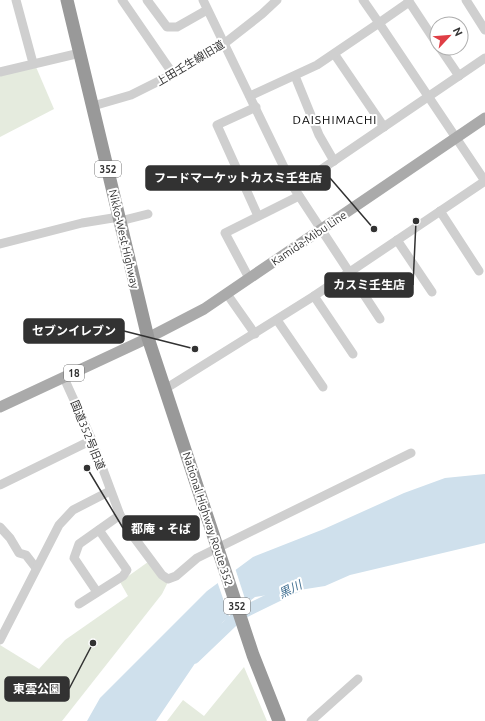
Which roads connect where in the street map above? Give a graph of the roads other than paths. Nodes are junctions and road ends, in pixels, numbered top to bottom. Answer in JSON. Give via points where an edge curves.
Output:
{"nodes":[{"id":1,"x":16,"y":0,"type":"edge"},
{"id":2,"x":67,"y":0,"type":"edge"},
{"id":3,"x":122,"y":0,"type":"edge"},
{"id":4,"x":147,"y":0,"type":"edge"},
{"id":5,"x":203,"y":0,"type":"edge"},
{"id":6,"x":276,"y":0,"type":"edge"},
{"id":7,"x":363,"y":0,"type":"edge"},
{"id":8,"x":466,"y":0,"type":"edge"},
{"id":9,"x":408,"y":1,"type":"edge"},
{"id":10,"x":207,"y":10,"type":"junction"},
{"id":11,"x":379,"y":23,"type":"junction"},
{"id":12,"x":485,"y":30,"type":"edge"},
{"id":13,"x":429,"y":32,"type":"edge"},
{"id":14,"x":225,"y":43,"type":"junction"},
{"id":15,"x":80,"y":52,"type":"junction"},
{"id":16,"x":334,"y":55,"type":"junction"},
{"id":17,"x":445,"y":56,"type":"edge"},
{"id":18,"x":485,"y":58,"type":"edge"},
{"id":19,"x":33,"y":63,"type":"junction"},
{"id":20,"x":0,"y":72,"type":"edge"},
{"id":21,"x":173,"y":74,"type":"junction"},
{"id":22,"x":295,"y":76,"type":"junction"},
{"id":23,"x":459,"y":76,"type":"junction"},
{"id":24,"x":250,"y":96,"type":"junction"},
{"id":25,"x":428,"y":96,"type":"junction"},
{"id":26,"x":93,"y":106,"type":"junction"},
{"id":27,"x":256,"y":107,"type":"junction"},
{"id":28,"x":485,"y":118,"type":"edge"},
{"id":29,"x":384,"y":127,"type":"junction"},
{"id":30,"x":456,"y":138,"type":"junction"},
{"id":31,"x":334,"y":161,"type":"junction"},
{"id":32,"x":485,"y":181,"type":"edge"},
{"id":33,"x":297,"y":192,"type":"junction"},
{"id":34,"x":440,"y":211,"type":"junction"},
{"id":35,"x":148,"y":214,"type":"dead end"},
{"id":36,"x":258,"y":216,"type":"junction"},
{"id":37,"x":120,"y":219,"type":"junction"},
{"id":38,"x":321,"y":230,"type":"junction"},
{"id":39,"x":397,"y":240,"type":"junction"},
{"id":40,"x":0,"y":244,"type":"edge"},
{"id":41,"x":479,"y":271,"type":"dead end"},
{"id":42,"x":349,"y":273,"type":"junction"},
{"id":43,"x":249,"y":278,"type":"junction"},
{"id":44,"x":432,"y":292,"type":"dead end"},
{"id":45,"x":227,"y":294,"type":"junction"},
{"id":46,"x":314,"y":296,"type":"junction"},
{"id":47,"x":380,"y":319,"type":"dead end"},
{"id":48,"x":276,"y":320,"type":"junction"},
{"id":49,"x":255,"y":334,"type":"junction"},
{"id":50,"x":148,"y":338,"type":"junction"},
{"id":51,"x":353,"y":354,"type":"dead end"},
{"id":52,"x":64,"y":378,"type":"junction"},
{"id":53,"x":323,"y":387,"type":"dead end"},
{"id":54,"x":165,"y":390,"type":"junction"},
{"id":55,"x":0,"y":407,"type":"edge"},
{"id":56,"x":92,"y":440,"type":"junction"},
{"id":57,"x":411,"y":453,"type":"dead end"},
{"id":58,"x":0,"y":485,"type":"edge"},
{"id":59,"x":110,"y":491,"type":"junction"},
{"id":60,"x":120,"y":515,"type":"junction"},
{"id":61,"x":0,"y":526,"type":"edge"},
{"id":62,"x":99,"y":530,"type":"junction"},
{"id":63,"x":220,"y":552,"type":"junction"},
{"id":64,"x":36,"y":568,"type":"junction"},
{"id":65,"x":97,"y":592,"type":"junction"},
{"id":66,"x":79,"y":604,"type":"dead end"},
{"id":67,"x":0,"y":640,"type":"edge"},
{"id":68,"x":358,"y":679,"type":"dead end"},
{"id":69,"x":279,"y":721,"type":"edge"},
{"id":70,"x":310,"y":721,"type":"edge"}],
"edges":[{"from":1,"to":19,"type":"street"},
{"from":2,"to":15,"type":"highway","name":"Nikko-West Highway","number":"352"},
{"from":3,"to":21,"type":"street"},
{"from":4,"to":10,"type":"street","via":[[167,27],[177,27]]},
{"from":5,"to":10,"type":"street"},
{"from":6,"to":14,"type":"street","name":"上田壬生線旧道"},
{"from":7,"to":11,"type":"street"},
{"from":8,"to":12,"type":"street"},
{"from":9,"to":11,"type":"street"},
{"from":9,"to":13,"type":"street"},
{"from":10,"to":14,"type":"street"},
{"from":11,"to":16,"type":"street"},
{"from":11,"to":25,"type":"street"},
{"from":14,"to":21,"type":"street","name":"上田壬生線旧道"},
{"from":14,"to":24,"type":"street"},
{"from":15,"to":19,"type":"street"},
{"from":15,"to":26,"type":"highway","name":"Nikko-West Highway","number":"352"},
{"from":16,"to":22,"type":"street"},
{"from":16,"to":29,"type":"street"},
{"from":17,"to":23,"type":"street"},
{"from":18,"to":23,"type":"street"},
{"from":19,"to":20,"type":"street"},
{"from":21,"to":26,"type":"street","name":"上田壬生線旧道","via":[[131,95]]},
{"from":22,"to":24,"type":"street"},
{"from":22,"to":31,"type":"street","via":[[319,136]]},
{"from":23,"to":25,"type":"street"},
{"from":24,"to":27,"type":"street"},
{"from":25,"to":29,"type":"street"},
{"from":25,"to":30,"type":"street"},
{"from":26,"to":37,"type":"highway","name":"Nikko-West Highway","number":"352"},
{"from":27,"to":33,"type":"street"},
{"from":27,"to":36,"type":"street","via":[[217,125]]},
{"from":28,"to":30,"type":"main road","name":"Kamida-Mibu Line"},
{"from":29,"to":31,"type":"street"},
{"from":30,"to":32,"type":"street"},
{"from":30,"to":38,"type":"main road","name":"Kamida-Mibu Line"},
{"from":31,"to":33,"type":"street"},
{"from":32,"to":34,"type":"street"},
{"from":33,"to":36,"type":"street"},
{"from":33,"to":38,"type":"street"},
{"from":34,"to":39,"type":"street"},
{"from":34,"to":41,"type":"street"},
{"from":35,"to":37,"type":"street"},
{"from":36,"to":43,"type":"street","via":[[225,233]]},
{"from":37,"to":40,"type":"street","via":[[82,223]]},
{"from":37,"to":50,"type":"highway","name":"Nikko-West Highway","number":"352"},
{"from":38,"to":42,"type":"street"},
{"from":38,"to":43,"type":"main road","name":"Kamida-Mibu Line"},
{"from":39,"to":42,"type":"street"},
{"from":39,"to":44,"type":"street"},
{"from":42,"to":46,"type":"street"},
{"from":42,"to":47,"type":"street"},
{"from":43,"to":45,"type":"main road","name":"Kamida-Mibu Line"},
{"from":45,"to":49,"type":"street"},
{"from":45,"to":50,"type":"main road","name":"Kamida-Mibu Line","via":[[190,317]]},
{"from":46,"to":48,"type":"street"},
{"from":46,"to":51,"type":"street"},
{"from":48,"to":49,"type":"street"},
{"from":48,"to":53,"type":"street"},
{"from":49,"to":54,"type":"street"},
{"from":50,"to":52,"type":"main road","number":"18"},
{"from":50,"to":54,"type":"highway","name":"National Highway Route 352","number":"352"},
{"from":52,"to":55,"type":"main road","number":"18"},
{"from":52,"to":56,"type":"street","name":"国道352号旧道"},
{"from":54,"to":63,"type":"highway","name":"National Highway Route 352","number":"352"},
{"from":56,"to":58,"type":"street"},
{"from":56,"to":59,"type":"street","name":"国道352号旧道"},
{"from":57,"to":63,"type":"street"},
{"from":59,"to":60,"type":"street","name":"国道352号旧道"},
{"from":59,"to":64,"type":"street","via":[[68,514],[58,525]]},
{"from":60,"to":62,"type":"street"},
{"from":60,"to":63,"type":"street","name":"国道352号旧道","via":[[130,532],[168,579],[197,558]]},
{"from":61,"to":64,"type":"street","via":[[19,554],[26,555]]},
{"from":62,"to":65,"type":"street","via":[[79,544],[74,558]]},
{"from":62,"to":65,"type":"street","via":[[126,570],[123,576]]},
{"from":63,"to":69,"type":"highway","name":"National Highway Route 352","number":"352","via":[[253,655]]},
{"from":64,"to":67,"type":"street"},
{"from":65,"to":66,"type":"street"},
{"from":68,"to":70,"type":"street"}]}
